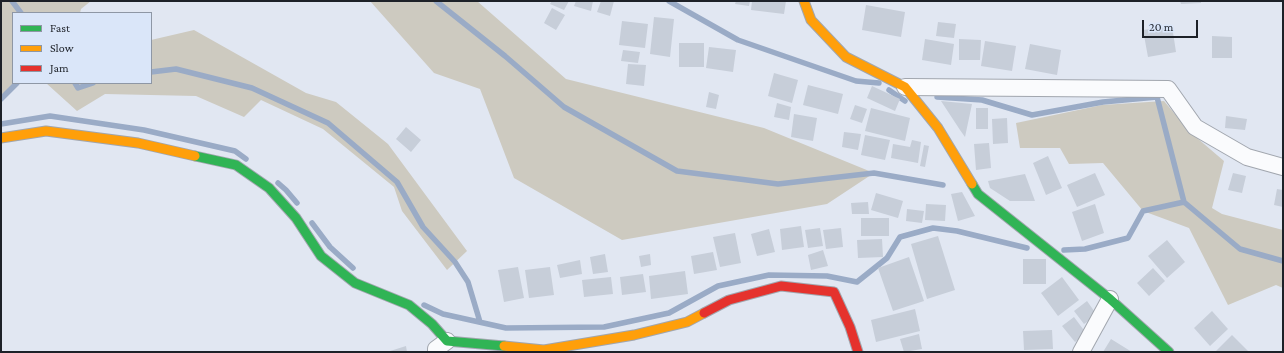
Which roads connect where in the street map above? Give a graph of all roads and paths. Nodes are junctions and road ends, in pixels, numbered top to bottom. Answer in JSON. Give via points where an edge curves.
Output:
{"nodes":[{"id":1,"x":804,"y":1,"type":"edge"},
{"id":2,"x":905,"y":87,"type":"junction"},
{"id":3,"x":1,"y":138,"type":"edge"},
{"id":4,"x":1283,"y":167,"type":"edge"},
{"id":5,"x":1110,"y":299,"type":"junction"},
{"id":6,"x":442,"y":346,"type":"edge"},
{"id":7,"x":858,"y":352,"type":"edge"},
{"id":8,"x":1081,"y":352,"type":"edge"},
{"id":9,"x":1169,"y":352,"type":"edge"}],
"edges":[{"from":1,"to":2,"type":"street","via":[[812,20],[846,57]]},
{"from":2,"to":4,"type":"street","via":[[1168,90],[1196,127],[1247,157]]},
{"from":2,"to":5,"type":"street","via":[[938,128],[978,194]]},
{"from":3,"to":6,"type":"street","via":[[46,131],[138,142],[236,165],[269,188],[296,218],[321,256],[355,283],[409,305],[432,324]]},
{"from":5,"to":8,"type":"street"},
{"from":5,"to":9,"type":"street"},
{"from":6,"to":7,"type":"street","via":[[544,350],[634,335],[687,322],[729,300],[781,286],[834,292]]}]}
